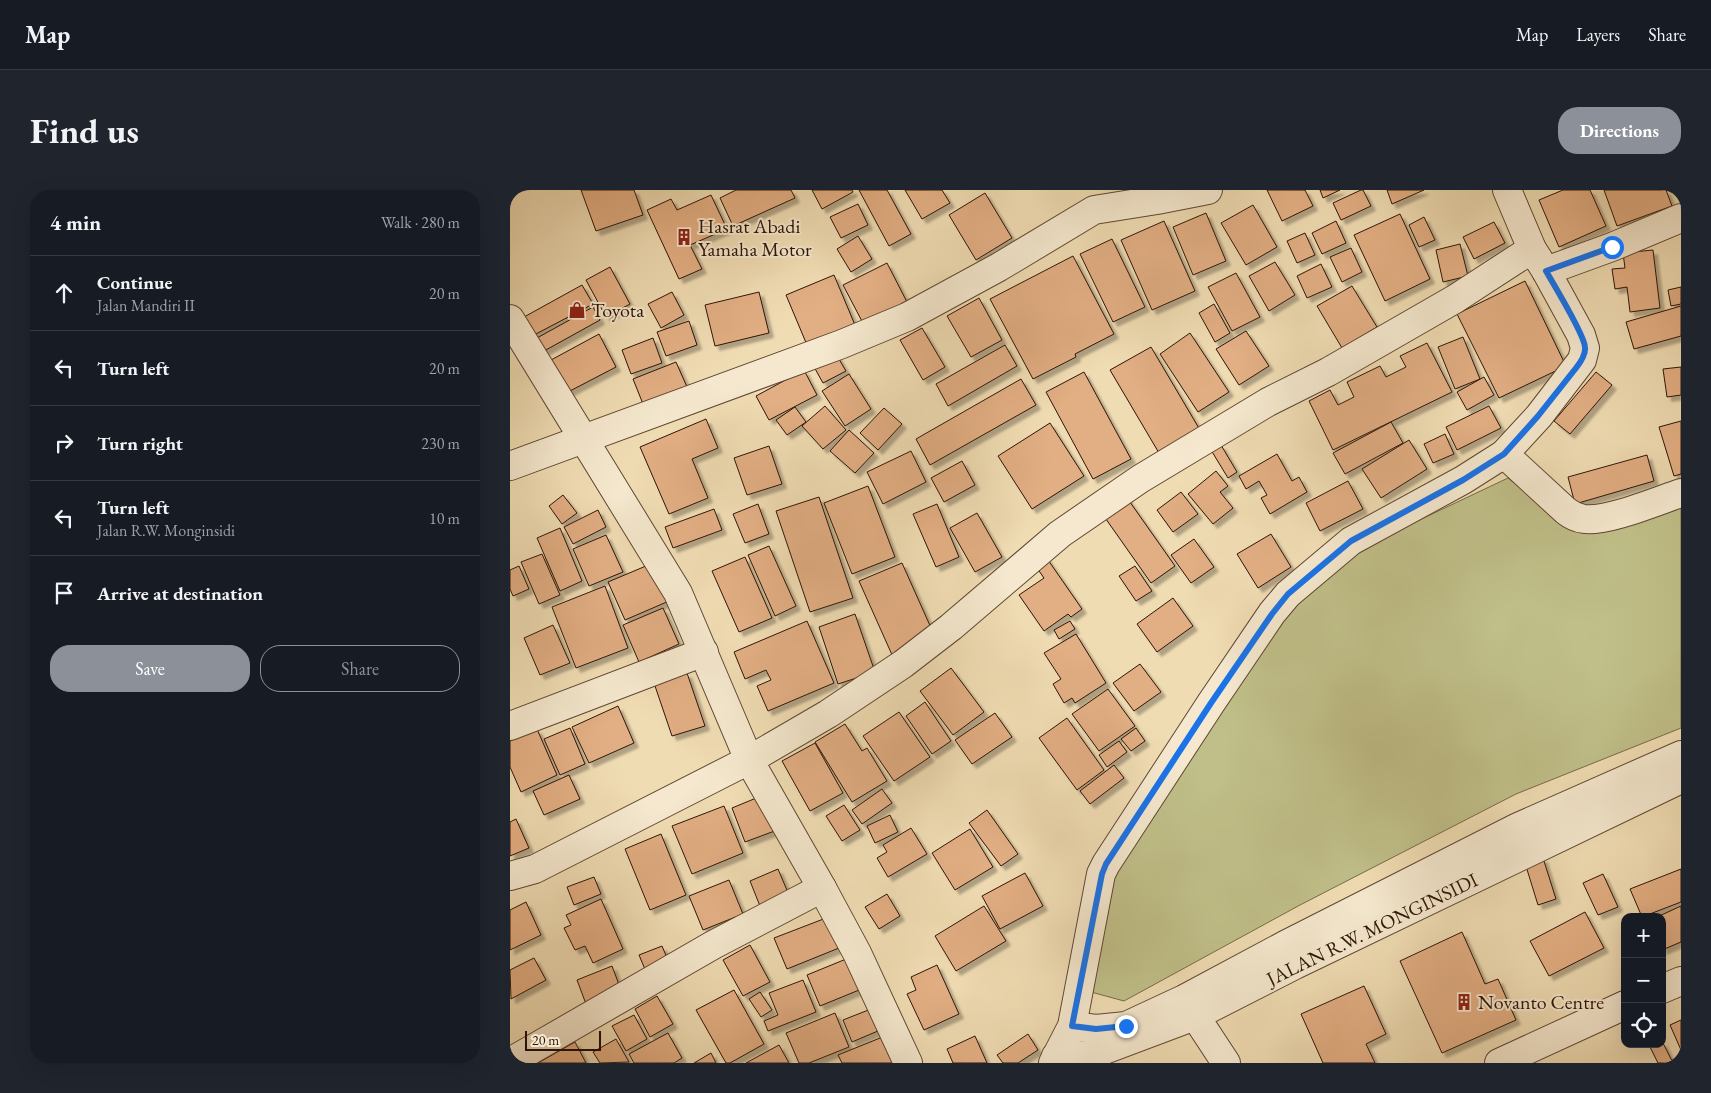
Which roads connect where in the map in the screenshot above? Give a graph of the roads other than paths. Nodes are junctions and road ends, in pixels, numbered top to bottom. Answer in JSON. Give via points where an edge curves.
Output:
{"nodes":[{"id":1,"x":1208,"y":190,"type":"edge"},
{"id":2,"x":1507,"y":190,"type":"edge"},
{"id":3,"x":1092,"y":200,"type":"edge"},
{"id":4,"x":1681,"y":218,"type":"edge"},
{"id":5,"x":1539,"y":260,"type":"junction"},
{"id":6,"x":510,"y":319,"type":"edge"},
{"id":7,"x":584,"y":438,"type":"junction"},
{"id":8,"x":1504,"y":454,"type":"junction"},
{"id":9,"x":510,"y":466,"type":"edge"},
{"id":10,"x":1681,"y":493,"type":"edge"},
{"id":11,"x":704,"y":652,"type":"junction"},
{"id":12,"x":510,"y":726,"type":"edge"},
{"id":13,"x":1681,"y":756,"type":"edge"},
{"id":14,"x":749,"y":760,"type":"junction"},
{"id":15,"x":1681,"y":779,"type":"edge"},
{"id":16,"x":510,"y":876,"type":"edge"},
{"id":17,"x":822,"y":888,"type":"junction"},
{"id":18,"x":1681,"y":981,"type":"edge"},
{"id":19,"x":1666,"y":987,"type":"edge"},
{"id":20,"x":1621,"y":1007,"type":"edge"},
{"id":21,"x":1190,"y":1008,"type":"junction"},
{"id":22,"x":1072,"y":1026,"type":"junction"},
{"id":23,"x":1054,"y":1060,"type":"edge"},
{"id":24,"x":510,"y":1062,"type":"edge"},
{"id":25,"x":908,"y":1063,"type":"edge"},
{"id":26,"x":1226,"y":1063,"type":"edge"},
{"id":27,"x":1499,"y":1063,"type":"edge"}],
"edges":[{"from":1,"to":3,"type":"street","via":[[1157,200]]},
{"from":2,"to":5,"type":"street"},
{"from":3,"to":7,"type":"street","via":[[999,267],[907,317]]},
{"from":4,"to":5,"type":"street","via":[[1612,247]]},
{"from":5,"to":8,"type":"street","via":[[1585,348],[1576,368]]},
{"from":5,"to":14,"type":"street","via":[[1455,299],[1328,372],[1268,402],[1140,478],[1060,534],[903,664],[828,714]]},
{"from":6,"to":7,"type":"street"},
{"from":7,"to":9,"type":"street"},
{"from":7,"to":11,"type":"street","via":[[678,593]]},
{"from":8,"to":10,"type":"street","via":[[1566,511],[1585,519],[1617,514]]},
{"from":8,"to":22,"type":"street","via":[[1351,541],[1288,594],[1272,614],[1106,864]]},
{"from":11,"to":12,"type":"street"},
{"from":11,"to":14,"type":"street"},
{"from":13,"to":21,"type":"street","name":"JALAN R.W. MONGINSIDI","via":[[1518,827],[1285,945]]},
{"from":14,"to":16,"type":"street","via":[[535,869]]},
{"from":14,"to":17,"type":"street"},
{"from":15,"to":21,"type":"street","name":"JALAN R.W. MONGINSIDI","via":[[1313,956]]},
{"from":17,"to":24,"type":"street","via":[[713,945]]},
{"from":17,"to":25,"type":"street","via":[[857,953]]},
{"from":18,"to":19,"type":"street"},
{"from":20,"to":27,"type":"street"},
{"from":21,"to":22,"type":"street","name":"JALAN R.W. MONGINSIDI","via":[[1126,1026],[1096,1029]]},
{"from":21,"to":23,"type":"street","name":"JALAN R.W. MONGINSIDI","via":[[1091,1056]]},
{"from":21,"to":26,"type":"street"},
{"from":22,"to":23,"type":"street"}]}
